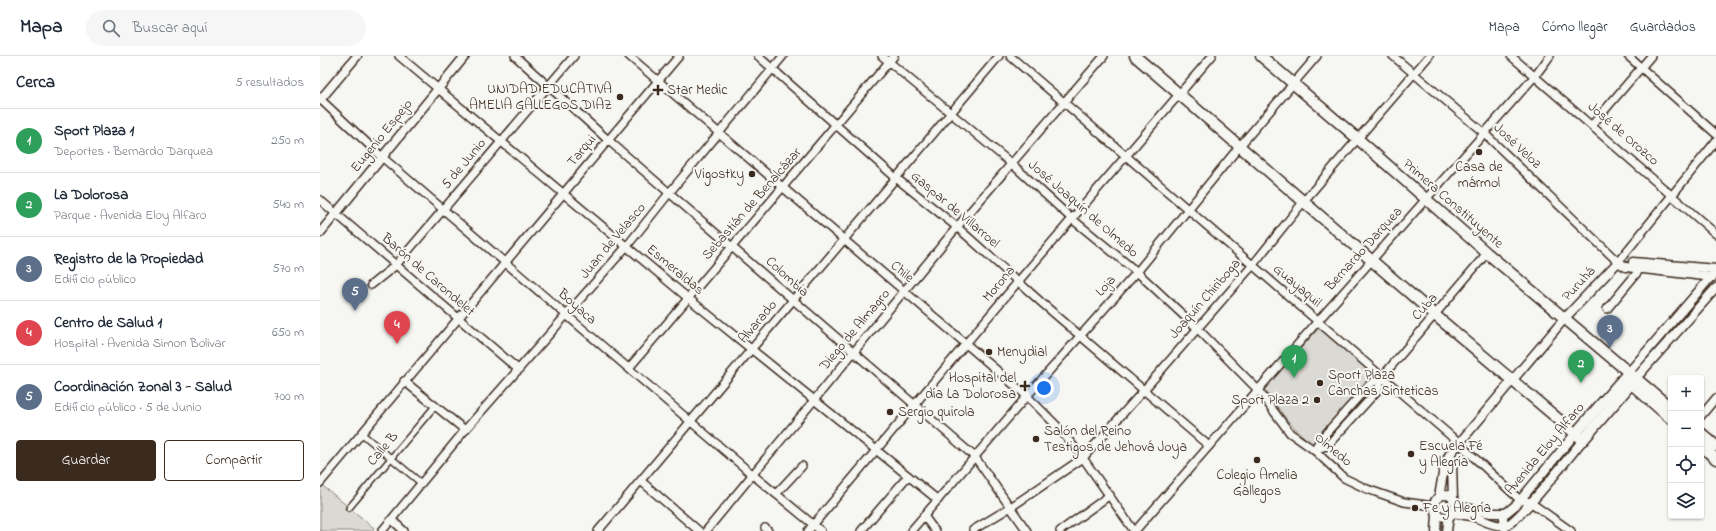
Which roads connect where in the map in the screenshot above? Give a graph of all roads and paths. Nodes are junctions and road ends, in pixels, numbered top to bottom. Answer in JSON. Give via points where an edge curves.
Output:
{"nodes":[{"id":1,"x":357,"y":56,"type":"edge"},
{"id":2,"x":399,"y":56,"type":"edge"},
{"id":3,"x":465,"y":56,"type":"edge"},
{"id":4,"x":515,"y":56,"type":"edge"},
{"id":5,"x":574,"y":56,"type":"edge"},
{"id":6,"x":629,"y":56,"type":"edge"},
{"id":7,"x":679,"y":56,"type":"edge"},
{"id":8,"x":758,"y":56,"type":"edge"},
{"id":9,"x":783,"y":56,"type":"edge"},
{"id":10,"x":882,"y":56,"type":"edge"},
{"id":11,"x":999,"y":56,"type":"edge"},
{"id":12,"x":1010,"y":56,"type":"edge"},
{"id":13,"x":1104,"y":56,"type":"edge"},
{"id":14,"x":1135,"y":56,"type":"edge"},
{"id":15,"x":1212,"y":56,"type":"edge"},
{"id":16,"x":1261,"y":56,"type":"edge"},
{"id":17,"x":1317,"y":56,"type":"edge"},
{"id":18,"x":1393,"y":56,"type":"edge"},
{"id":19,"x":1429,"y":56,"type":"edge"},
{"id":20,"x":1511,"y":56,"type":"edge"},
{"id":21,"x":1550,"y":56,"type":"edge"},
{"id":22,"x":1628,"y":56,"type":"edge"},
{"id":23,"x":1651,"y":56,"type":"edge"},
{"id":24,"x":892,"y":59,"type":"edge"},
{"id":25,"x":1641,"y":68,"type":"junction"},
{"id":26,"x":772,"y":69,"type":"junction"},
{"id":27,"x":1413,"y":73,"type":"junction"},
{"id":28,"x":1535,"y":76,"type":"junction"},
{"id":29,"x":658,"y":80,"type":"junction"},
{"id":30,"x":1293,"y":84,"type":"junction"},
{"id":31,"x":548,"y":85,"type":"junction"},
{"id":32,"x":438,"y":89,"type":"junction"},
{"id":33,"x":1179,"y":94,"type":"junction"},
{"id":34,"x":320,"y":100,"type":"edge"},
{"id":35,"x":1063,"y":102,"type":"junction"},
{"id":36,"x":950,"y":114,"type":"junction"},
{"id":37,"x":837,"y":124,"type":"junction"},
{"id":38,"x":1592,"y":125,"type":"junction"},
{"id":39,"x":719,"y":133,"type":"junction"},
{"id":40,"x":1484,"y":133,"type":"junction"},
{"id":41,"x":1716,"y":134,"type":"edge"},
{"id":42,"x":1358,"y":138,"type":"junction"},
{"id":43,"x":608,"y":140,"type":"junction"},
{"id":44,"x":1716,"y":141,"type":"edge"},
{"id":45,"x":501,"y":142,"type":"junction"},
{"id":46,"x":1239,"y":147,"type":"junction"},
{"id":47,"x":382,"y":156,"type":"junction"},
{"id":48,"x":1126,"y":157,"type":"junction"},
{"id":49,"x":1012,"y":164,"type":"junction"},
{"id":50,"x":896,"y":178,"type":"junction"},
{"id":51,"x":783,"y":186,"type":"junction"},
{"id":52,"x":670,"y":192,"type":"junction"},
{"id":53,"x":563,"y":194,"type":"junction"},
{"id":54,"x":1672,"y":195,"type":"junction"},
{"id":55,"x":1426,"y":199,"type":"junction"},
{"id":56,"x":320,"y":200,"type":"edge"},
{"id":57,"x":1304,"y":201,"type":"junction"},
{"id":58,"x":444,"y":209,"type":"junction"},
{"id":59,"x":1188,"y":209,"type":"junction"},
{"id":60,"x":336,"y":214,"type":"junction"},
{"id":61,"x":1072,"y":219,"type":"junction"},
{"id":62,"x":958,"y":227,"type":"junction"},
{"id":63,"x":320,"y":233,"type":"edge"},
{"id":64,"x":1716,"y":233,"type":"edge"},
{"id":65,"x":844,"y":240,"type":"junction"},
{"id":66,"x":627,"y":246,"type":"junction"},
{"id":67,"x":733,"y":246,"type":"junction"},
{"id":68,"x":1487,"y":253,"type":"junction"},
{"id":69,"x":1372,"y":259,"type":"junction"},
{"id":70,"x":506,"y":262,"type":"junction"},
{"id":71,"x":1618,"y":262,"type":"junction"},
{"id":72,"x":396,"y":265,"type":"junction"},
{"id":73,"x":1252,"y":266,"type":"junction"},
{"id":74,"x":1641,"y":268,"type":"junction"},
{"id":75,"x":1137,"y":272,"type":"junction"},
{"id":76,"x":1714,"y":274,"type":"edge"},
{"id":77,"x":1018,"y":281,"type":"junction"},
{"id":78,"x":371,"y":286,"type":"dead end"},
{"id":79,"x":1716,"y":288,"type":"edge"},
{"id":80,"x":905,"y":291,"type":"junction"},
{"id":81,"x":688,"y":298,"type":"junction"},
{"id":82,"x":793,"y":300,"type":"junction"},
{"id":83,"x":1606,"y":310,"type":"dead end"},
{"id":84,"x":567,"y":315,"type":"junction"},
{"id":85,"x":1436,"y":316,"type":"junction"},
{"id":86,"x":458,"y":318,"type":"junction"},
{"id":87,"x":1565,"y":318,"type":"junction"},
{"id":88,"x":1318,"y":321,"type":"junction"},
{"id":89,"x":1197,"y":328,"type":"junction"},
{"id":90,"x":1080,"y":335,"type":"junction"},
{"id":91,"x":966,"y":344,"type":"junction"},
{"id":92,"x":752,"y":349,"type":"junction"},
{"id":93,"x":853,"y":353,"type":"junction"},
{"id":94,"x":628,"y":368,"type":"junction"},
{"id":95,"x":519,"y":370,"type":"junction"},
{"id":96,"x":1382,"y":377,"type":"junction"},
{"id":97,"x":1630,"y":378,"type":"junction"},
{"id":98,"x":404,"y":381,"type":"junction"},
{"id":99,"x":1512,"y":381,"type":"junction"},
{"id":100,"x":1144,"y":390,"type":"junction"},
{"id":101,"x":1258,"y":390,"type":"junction"},
{"id":102,"x":1027,"y":396,"type":"junction"},
{"id":103,"x":1716,"y":398,"type":"edge"},
{"id":104,"x":813,"y":399,"type":"junction"},
{"id":105,"x":915,"y":404,"type":"junction"},
{"id":106,"x":435,"y":406,"type":"junction"},
{"id":107,"x":1668,"y":406,"type":"edge"},
{"id":108,"x":1704,"y":412,"type":"edge"},
{"id":109,"x":1668,"y":416,"type":"edge"},
{"id":110,"x":691,"y":422,"type":"junction"},
{"id":111,"x":465,"y":430,"type":"junction"},
{"id":112,"x":361,"y":433,"type":"junction"},
{"id":113,"x":1579,"y":436,"type":"junction"},
{"id":114,"x":1704,"y":436,"type":"edge"},
{"id":115,"x":1459,"y":444,"type":"junction"},
{"id":116,"x":1209,"y":446,"type":"junction"},
{"id":117,"x":1716,"y":446,"type":"edge"},
{"id":118,"x":1702,"y":447,"type":"edge"},
{"id":119,"x":1314,"y":450,"type":"junction"},
{"id":120,"x":876,"y":451,"type":"junction"},
{"id":121,"x":1450,"y":454,"type":"junction"},
{"id":122,"x":976,"y":457,"type":"junction"},
{"id":123,"x":391,"y":458,"type":"junction"},
{"id":124,"x":1082,"y":458,"type":"junction"},
{"id":125,"x":1716,"y":459,"type":"edge"},
{"id":126,"x":802,"y":466,"type":"dead end"},
{"id":127,"x":753,"y":475,"type":"junction"},
{"id":128,"x":908,"y":476,"type":"junction"},
{"id":129,"x":641,"y":481,"type":"junction"},
{"id":130,"x":320,"y":483,"type":"edge"},
{"id":131,"x":421,"y":483,"type":"junction"},
{"id":132,"x":776,"y":494,"type":"junction"},
{"id":133,"x":1110,"y":495,"type":"junction"},
{"id":134,"x":1439,"y":497,"type":"junction"},
{"id":135,"x":938,"y":500,"type":"junction"},
{"id":136,"x":1520,"y":500,"type":"junction"},
{"id":137,"x":1530,"y":502,"type":"junction"},
{"id":138,"x":1011,"y":507,"type":"junction"},
{"id":139,"x":349,"y":508,"type":"dead end"},
{"id":140,"x":1452,"y":509,"type":"junction"},
{"id":141,"x":1435,"y":510,"type":"junction"},
{"id":142,"x":1503,"y":514,"type":"junction"},
{"id":143,"x":924,"y":516,"type":"junction"},
{"id":144,"x":392,"y":520,"type":"junction"},
{"id":145,"x":814,"y":525,"type":"junction"},
{"id":146,"x":1505,"y":527,"type":"edge"},
{"id":147,"x":974,"y":530,"type":"dead end"},
{"id":148,"x":382,"y":531,"type":"edge"},
{"id":149,"x":404,"y":531,"type":"edge"},
{"id":150,"x":598,"y":531,"type":"edge"},
{"id":151,"x":699,"y":531,"type":"edge"},
{"id":152,"x":706,"y":531,"type":"edge"},
{"id":153,"x":808,"y":531,"type":"edge"},
{"id":154,"x":821,"y":531,"type":"edge"},
{"id":155,"x":861,"y":531,"type":"edge"},
{"id":156,"x":911,"y":531,"type":"edge"},
{"id":157,"x":935,"y":531,"type":"edge"},
{"id":158,"x":1027,"y":531,"type":"edge"},
{"id":159,"x":1060,"y":531,"type":"edge"},
{"id":160,"x":1135,"y":531,"type":"edge"},
{"id":161,"x":1436,"y":531,"type":"edge"},
{"id":162,"x":1446,"y":531,"type":"edge"},
{"id":163,"x":1571,"y":531,"type":"edge"}],
"edges":[{"from":1,"to":34,"type":"street"},
{"from":2,"to":32,"type":"street","name":"Esmeraldas"},
{"from":3,"to":32,"type":"street","name":"Eugenio Espejo"},
{"from":4,"to":31,"type":"street","name":"Colombia"},
{"from":5,"to":31,"type":"street","name":"5 de Junio"},
{"from":6,"to":29,"type":"street","name":"Chile"},
{"from":7,"to":29,"type":"street","name":"Tarqui"},
{"from":8,"to":26,"type":"street","name":"Gaspar de Villarroel"},
{"from":9,"to":26,"type":"street","name":"Juan de Velasco"},
{"from":10,"to":24,"type":"street","name":"José Joaquín de Olmedo"},
{"from":11,"to":36,"type":"street","name":"Alvarado"},
{"from":12,"to":35,"type":"street","name":"Guayaquil"},
{"from":13,"to":35,"type":"street","name":"Diego de Almagro"},
{"from":14,"to":33,"type":"main road"},
{"from":15,"to":33,"type":"street","name":"Morona"},
{"from":16,"to":30,"type":"main road","name":"Primera Constituyente"},
{"from":17,"to":30,"type":"street","name":"Loja"},
{"from":18,"to":27,"type":"street","name":"José Veloz"},
{"from":19,"to":27,"type":"street","name":"Joaquín Chiriboga"},
{"from":20,"to":28,"type":"street","name":"José de Orozco"},
{"from":21,"to":28,"type":"street","name":"Bernardo Darquea"},
{"from":22,"to":25,"type":"street"},
{"from":23,"to":25,"type":"street"},
{"from":24,"to":36,"type":"street","name":"José Joaquín de Olmedo"},
{"from":24,"to":37,"type":"street","name":"Sebastián de Benalcázar"},
{"from":25,"to":38,"type":"street"},
{"from":25,"to":41,"type":"street"},
{"from":26,"to":37,"type":"street","name":"Gaspar de Villarroel"},
{"from":26,"to":39,"type":"street","name":"Juan de Velasco"},
{"from":27,"to":40,"type":"street","name":"José Veloz"},
{"from":27,"to":42,"type":"street","name":"Joaquín Chiriboga"},
{"from":28,"to":38,"type":"street","name":"José de Orozco"},
{"from":28,"to":40,"type":"street","name":"Bernardo Darquea"},
{"from":29,"to":39,"type":"street","name":"Chile"},
{"from":29,"to":43,"type":"street","name":"Tarqui"},
{"from":30,"to":42,"type":"main road","name":"Primera Constituyente"},
{"from":30,"to":46,"type":"street","name":"Loja"},
{"from":31,"to":43,"type":"street","name":"Colombia"},
{"from":31,"to":45,"type":"street","name":"5 de Junio"},
{"from":32,"to":45,"type":"street","name":"Esmeraldas"},
{"from":32,"to":47,"type":"street","name":"Eugenio Espejo"},
{"from":33,"to":46,"type":"main road"},
{"from":33,"to":48,"type":"street","name":"Morona"},
{"from":34,"to":47,"type":"street","name":"Boyaca"},
{"from":35,"to":48,"type":"street","name":"Guayaquil"},
{"from":35,"to":49,"type":"street","name":"Diego de Almagro"},
{"from":36,"to":49,"type":"street","name":"José Joaquín de Olmedo"},
{"from":36,"to":50,"type":"street","name":"Alvarado"},
{"from":37,"to":50,"type":"street","name":"Gaspar de Villarroel"},
{"from":37,"to":51,"type":"street","name":"Sebastián de Benalcázar"},
{"from":38,"to":54,"type":"street","name":"José de Orozco"},
{"from":39,"to":51,"type":"street","name":"Chile"},
{"from":39,"to":52,"type":"street","name":"Juan de Velasco"},
{"from":40,"to":55,"type":"street","name":"Bernardo Darquea"},
{"from":40,"to":71,"type":"street","name":"José Veloz"},
{"from":42,"to":55,"type":"main road","name":"Primera Constituyente"},
{"from":42,"to":57,"type":"street","name":"Joaquín Chiriboga"},
{"from":43,"to":52,"type":"street","name":"Colombia"},
{"from":43,"to":53,"type":"street","name":"Tarqui"},
{"from":44,"to":54,"type":"street","name":"Puruhá"},
{"from":45,"to":53,"type":"street","name":"Esmeraldas"},
{"from":45,"to":58,"type":"street","name":"5 de Junio"},
{"from":46,"to":57,"type":"main road"},
{"from":46,"to":59,"type":"street","name":"Loja"},
{"from":47,"to":58,"type":"street","name":"Boyaca"},
{"from":47,"to":60,"type":"street","name":"Eugenio Espejo"},
{"from":48,"to":59,"type":"street","name":"Guayaquil"},
{"from":48,"to":61,"type":"street","name":"Morona"},
{"from":49,"to":61,"type":"street","name":"José Joaquín de Olmedo"},
{"from":49,"to":62,"type":"street","name":"Diego de Almagro"},
{"from":50,"to":62,"type":"street","name":"Gaspar de Villarroel"},
{"from":50,"to":65,"type":"street","name":"Alvarado"},
{"from":51,"to":65,"type":"street","name":"Chile"},
{"from":51,"to":67,"type":"street","name":"Sebastián de Benalcázar"},
{"from":52,"to":66,"type":"street","name":"Juan de Velasco"},
{"from":52,"to":67,"type":"street","name":"Colombia"},
{"from":53,"to":66,"type":"street","name":"Esmeraldas"},
{"from":53,"to":70,"type":"street","name":"Tarqui"},
{"from":54,"to":64,"type":"street","name":"José de Orozco"},
{"from":54,"to":71,"type":"street","name":"Puruhá"},
{"from":55,"to":68,"type":"main road","name":"Primera Constituyente"},
{"from":55,"to":69,"type":"street","name":"Bernardo Darquea"},
{"from":56,"to":60,"type":"street","name":"Barón de Carondelet"},
{"from":57,"to":69,"type":"main road"},
{"from":57,"to":73,"type":"street","name":"Joaquín Chiriboga"},
{"from":58,"to":70,"type":"street","name":"Boyaca"},
{"from":58,"to":72,"type":"street","name":"5 de Junio"},
{"from":59,"to":73,"type":"street","name":"Guayaquil"},
{"from":59,"to":75,"type":"street","name":"Loja"},
{"from":60,"to":63,"type":"street","name":"Eugenio Espejo"},
{"from":60,"to":72,"type":"street","name":"Barón de Carondelet"},
{"from":61,"to":75,"type":"street","name":"José Joaquín de Olmedo"},
{"from":61,"to":77,"type":"street","name":"Morona"},
{"from":62,"to":77,"type":"street","name":"Gaspar de Villarroel"},
{"from":62,"to":80,"type":"street","name":"Diego de Almagro"},
{"from":65,"to":80,"type":"street","name":"Chile"},
{"from":65,"to":82,"type":"street","name":"Alvarado"},
{"from":66,"to":81,"type":"street","name":"Esmeraldas"},
{"from":66,"to":84,"type":"street","name":"Juan de Velasco"},
{"from":67,"to":81,"type":"street","name":"Sebastián de Benalcázar"},
{"from":67,"to":82,"type":"street","name":"Colombia"},
{"from":68,"to":85,"type":"street","name":"Cuba"},
{"from":68,"to":87,"type":"main road","name":"Primera Constituyente"},
{"from":69,"to":85,"type":"main road"},
{"from":69,"to":88,"type":"street","name":"Bernardo Darquea"},
{"from":70,"to":84,"type":"street","name":"Boyaca"},
{"from":70,"to":86,"type":"street","name":"Tarqui"},
{"from":71,"to":74,"type":"street","via":[[1626,267]]},
{"from":71,"to":76,"type":"street","via":[[1666,264]]},
{"from":71,"to":87,"type":"street","name":"Puruhá"},
{"from":72,"to":78,"type":"street","name":"5 de Junio"},
{"from":72,"to":86,"type":"street","name":"Barón de Carondelet"},
{"from":73,"to":88,"type":"street","name":"Guayaquil"},
{"from":73,"to":89,"type":"street","name":"Joaquín Chiriboga"},
{"from":74,"to":76,"type":"street"},
{"from":74,"to":83,"type":"street"},
{"from":75,"to":89,"type":"street","name":"José Joaquín de Olmedo"},
{"from":75,"to":90,"type":"street","name":"Loja"},
{"from":76,"to":97,"type":"street","name":"Avenida Eloy Alfaro"},
{"from":77,"to":90,"type":"street","name":"Gaspar de Villarroel"},
{"from":77,"to":91,"type":"street","name":"Morona"},
{"from":79,"to":97,"type":"street","name":"Avenida Eloy Alfaro"},
{"from":80,"to":91,"type":"street","name":"Chile"},
{"from":80,"to":93,"type":"street","name":"Diego de Almagro"},
{"from":81,"to":92,"type":"street","name":"Esmeraldas"},
{"from":81,"to":94,"type":"street","name":"Sebastián de Benalcázar"},
{"from":82,"to":92,"type":"street","name":"Alvarado"},
{"from":82,"to":93,"type":"street","name":"Colombia"},
{"from":84,"to":94,"type":"street","name":"Boyaca"},
{"from":84,"to":95,"type":"street","name":"Juan de Velasco"},
{"from":85,"to":96,"type":"street","name":"Cuba"},
{"from":85,"to":99,"type":"main road"},
{"from":86,"to":95,"type":"street","name":"Barón de Carondelet"},
{"from":86,"to":98,"type":"street","name":"Tarqui"},
{"from":87,"to":97,"type":"main road","name":"Primera Constituyente"},
{"from":87,"to":99,"type":"street","name":"Puruhá"},
{"from":88,"to":96,"type":"street","name":"Guayaquil"},
{"from":88,"to":101,"type":"street","name":"Bernardo Darquea"},
{"from":89,"to":100,"type":"street","name":"Joaquín Chiriboga"},
{"from":89,"to":101,"type":"street","name":"José Joaquín de Olmedo"},
{"from":90,"to":100,"type":"street","name":"Gaspar de Villarroel"},
{"from":90,"to":102,"type":"street","name":"Loja"},
{"from":91,"to":102,"type":"street","name":"Chile"},
{"from":91,"to":105,"type":"street","name":"Morona"},
{"from":92,"to":104,"type":"street","name":"Esmeraldas"},
{"from":92,"to":110,"type":"street","name":"Alvarado"},
{"from":93,"to":104,"type":"street","name":"Diego de Almagro"},
{"from":93,"to":105,"type":"street","name":"Colombia"},
{"from":94,"to":110,"type":"street","name":"Boyaca"},
{"from":95,"to":111,"type":"street","name":"Juan de Velasco"},
{"from":96,"to":115,"type":"street","name":"Guayaquil"},
{"from":96,"to":119,"type":"street","name":"Cuba","via":[[1370,384]]},
{"from":96,"to":119,"type":"street","name":"Cuba","via":[[1378,390],[1328,446]]},
{"from":97,"to":107,"type":"main road"},
{"from":97,"to":109,"type":"main road"},
{"from":97,"to":113,"type":"main road","name":"Avenida Eloy Alfaro"},
{"from":98,"to":106,"type":"street"},
{"from":98,"to":112,"type":"street","name":"Tarqui"},
{"from":99,"to":113,"type":"main road"},
{"from":99,"to":115,"type":"street","name":"Puruhá"},
{"from":100,"to":116,"type":"street","name":"Gaspar de Villarroel"},
{"from":100,"to":124,"type":"street","name":"Joaquín Chiriboga"},
{"from":101,"to":116,"type":"street","name":"Bernardo Darquea"},
{"from":101,"to":119,"type":"street","name":"Olmedo","via":[[1290,433]]},
{"from":102,"to":122,"type":"street","name":"Loja"},
{"from":102,"to":124,"type":"street","name":"Chile","via":[[1058,427]]},
{"from":103,"to":108,"type":"street"},
{"from":104,"to":120,"type":"street","name":"Esmeraldas"},
{"from":104,"to":127,"type":"street","name":"Diego de Almagro"},
{"from":105,"to":120,"type":"street","name":"Morona"},
{"from":105,"to":122,"type":"street","name":"Colombia"},
{"from":106,"to":111,"type":"street"},
{"from":106,"to":123,"type":"street","name":"Calle B"},
{"from":110,"to":127,"type":"street","name":"Boyaca"},
{"from":110,"to":129,"type":"street","name":"Alvarado"},
{"from":111,"to":131,"type":"street","name":"Juan de Velasco"},
{"from":112,"to":123,"type":"street"},
{"from":112,"to":130,"type":"street","name":"Tarqui"},
{"from":113,"to":136,"type":"street","name":"Avenida Eloy Alfaro"},
{"from":113,"to":137,"type":"street","name":"Avenida Eloy Alfaro"},
{"from":114,"to":117,"type":"main road"},
{"from":115,"to":121,"type":"street","name":"Puruhá"},
{"from":115,"to":136,"type":"street","name":"Guayaquil"},
{"from":116,"to":160,"type":"street","name":"Bernardo Darquea"},
{"from":118,"to":125,"type":"main road"},
{"from":119,"to":141,"type":"street","name":"Olmedo","via":[[1344,478],[1367,489]]},
{"from":120,"to":128,"type":"street","name":"Esmeraldas"},
{"from":120,"to":145,"type":"street","name":"Morona"},
{"from":121,"to":134,"type":"street","via":[[1445,462]]},
{"from":121,"to":140,"type":"street"},
{"from":122,"to":135,"type":"street","name":"Loja"},
{"from":122,"to":138,"type":"street","name":"Colombia"},
{"from":123,"to":131,"type":"street"},
{"from":123,"to":139,"type":"street","name":"Calle B"},
{"from":124,"to":133,"type":"street","name":"Chile"},
{"from":124,"to":138,"type":"street","name":"Joaquín Chiriboga"},
{"from":126,"to":132,"type":"street"},
{"from":127,"to":132,"type":"street","name":"Boyaca"},
{"from":127,"to":152,"type":"street","name":"Diego de Almagro"},
{"from":128,"to":135,"type":"street","name":"Esmeraldas"},
{"from":128,"to":155,"type":"street"},
{"from":129,"to":150,"type":"street","name":"Alvarado"},
{"from":129,"to":151,"type":"street"},
{"from":131,"to":144,"type":"street","name":"Juan de Velasco"},
{"from":132,"to":145,"type":"street","name":"Boyaca"},
{"from":133,"to":159,"type":"street"},
{"from":133,"to":160,"type":"street","name":"Chile"},
{"from":134,"to":140,"type":"street","via":[[1446,496]]},
{"from":134,"to":141,"type":"street"},
{"from":135,"to":143,"type":"street","name":"Loja"},
{"from":136,"to":137,"type":"street"},
{"from":136,"to":142,"type":"street","name":"Avenida Eloy Alfaro"},
{"from":137,"to":146,"type":"street","name":"Avenida Eloy Alfaro","via":[[1516,519]]},
{"from":137,"to":163,"type":"street"},
{"from":138,"to":147,"type":"street","name":"Joaquín Chiriboga"},
{"from":138,"to":158,"type":"street","name":"Colombia"},
{"from":140,"to":141,"type":"street","via":[[1443,517]]},
{"from":140,"to":142,"type":"street","name":"Avenida Eloy Alfaro"},
{"from":140,"to":146,"type":"street"},
{"from":140,"to":162,"type":"street"},
{"from":141,"to":161,"type":"street"},
{"from":142,"to":146,"type":"street"},
{"from":143,"to":156,"type":"street","name":"Loja"},
{"from":143,"to":157,"type":"street"},
{"from":144,"to":148,"type":"street","name":"Juan de Velasco"},
{"from":144,"to":149,"type":"street"},
{"from":145,"to":153,"type":"street","name":"Morona"},
{"from":145,"to":154,"type":"street","name":"Boyaca"}]}
